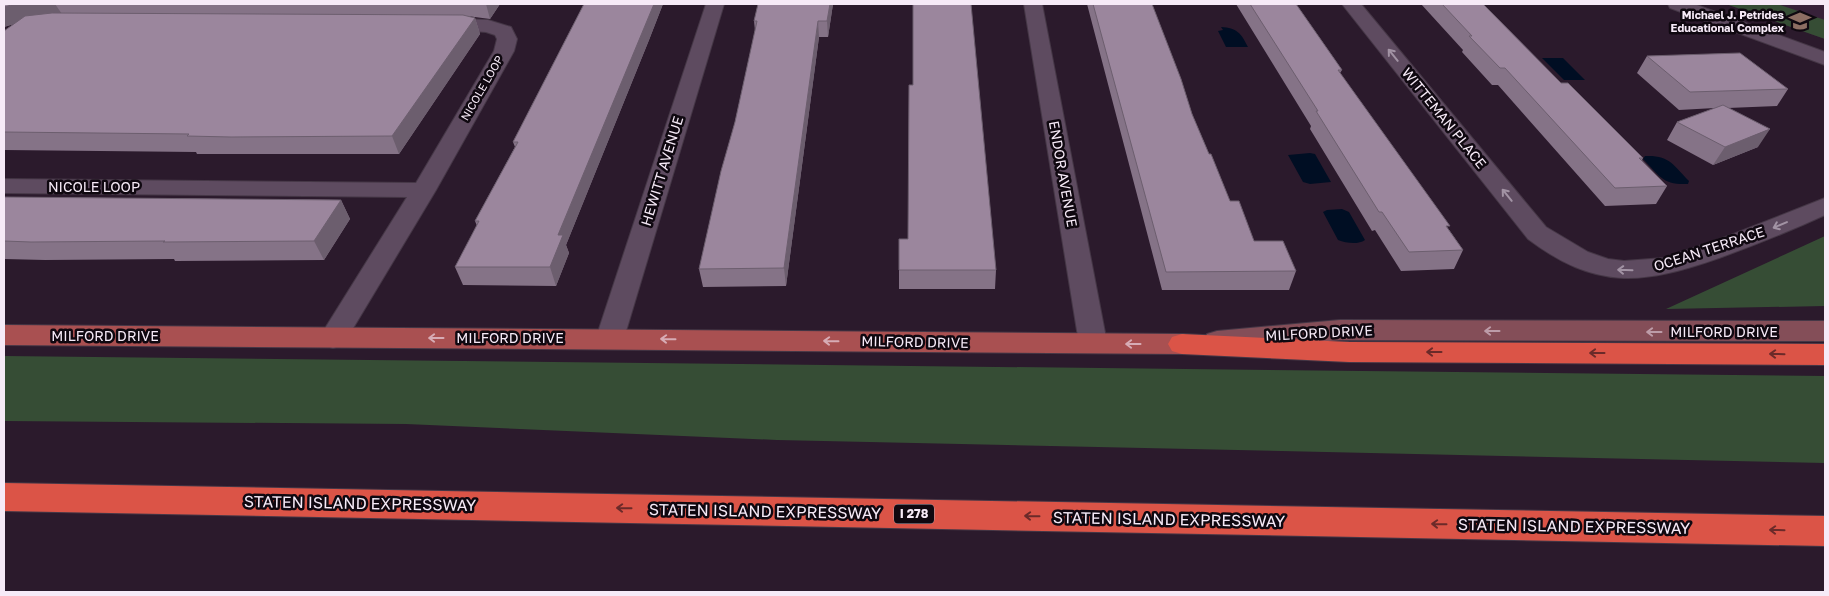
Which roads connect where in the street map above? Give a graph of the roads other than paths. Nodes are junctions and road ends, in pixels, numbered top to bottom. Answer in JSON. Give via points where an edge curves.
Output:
{"nodes":[{"id":1,"x":714,"y":4,"type":"edge"},
{"id":2,"x":1033,"y":4,"type":"edge"},
{"id":3,"x":1351,"y":4,"type":"edge"},
{"id":4,"x":1677,"y":4,"type":"edge"},
{"id":5,"x":420,"y":24,"type":"edge"},
{"id":6,"x":1825,"y":60,"type":"edge"},
{"id":7,"x":4,"y":186,"type":"edge"},
{"id":8,"x":424,"y":190,"type":"junction"},
{"id":9,"x":1825,"y":206,"type":"edge"},
{"id":10,"x":1537,"y":233,"type":"joint"},
{"id":11,"x":1825,"y":332,"type":"edge"},
{"id":12,"x":4,"y":335,"type":"edge"},
{"id":13,"x":333,"y":338,"type":"junction"},
{"id":14,"x":610,"y":338,"type":"junction"},
{"id":15,"x":1093,"y":343,"type":"junction"},
{"id":16,"x":1182,"y":344,"type":"junction"},
{"id":17,"x":1825,"y":355,"type":"edge"},
{"id":18,"x":4,"y":497,"type":"edge"},
{"id":19,"x":1825,"y":531,"type":"edge"}],
"edges":[{"from":1,"to":14,"type":"street","name":"HEWITT AVENUE"},
{"from":2,"to":15,"type":"street","name":"ENDOR AVENUE"},
{"from":10,"to":3,"type":"street","name":"WITTEMAN PLACE","one_way":true},
{"from":4,"to":6,"type":"street"},
{"from":5,"to":8,"type":"street","name":"NICOLE LOOP","via":[[488,26],[504,31],[507,39],[504,51]]},
{"from":7,"to":8,"type":"street","name":"NICOLE LOOP"},
{"from":8,"to":13,"type":"street","name":"NICOLE LOOP"},
{"from":9,"to":10,"type":"street","name":"OCEAN TERRACE","one_way":true,"via":[[1748,238],[1668,266],[1645,270],[1615,270],[1587,263]]},
{"from":11,"to":16,"type":"street","name":"MILFORD DRIVE","one_way":true,"via":[[1340,330]]},
{"from":12,"to":13,"type":"main road","name":"MILFORD DRIVE"},
{"from":14,"to":13,"type":"main road","name":"MILFORD DRIVE","one_way":true},
{"from":15,"to":14,"type":"main road","name":"MILFORD DRIVE","one_way":true},
{"from":16,"to":15,"type":"main road","name":"MILFORD DRIVE","one_way":true},
{"from":17,"to":16,"type":"highway","one_way":true,"via":[[1349,352]]},
{"from":19,"to":18,"type":"highway","name":"STATEN ISLAND EXPRESSWAY","number":"I 278","one_way":true}]}
